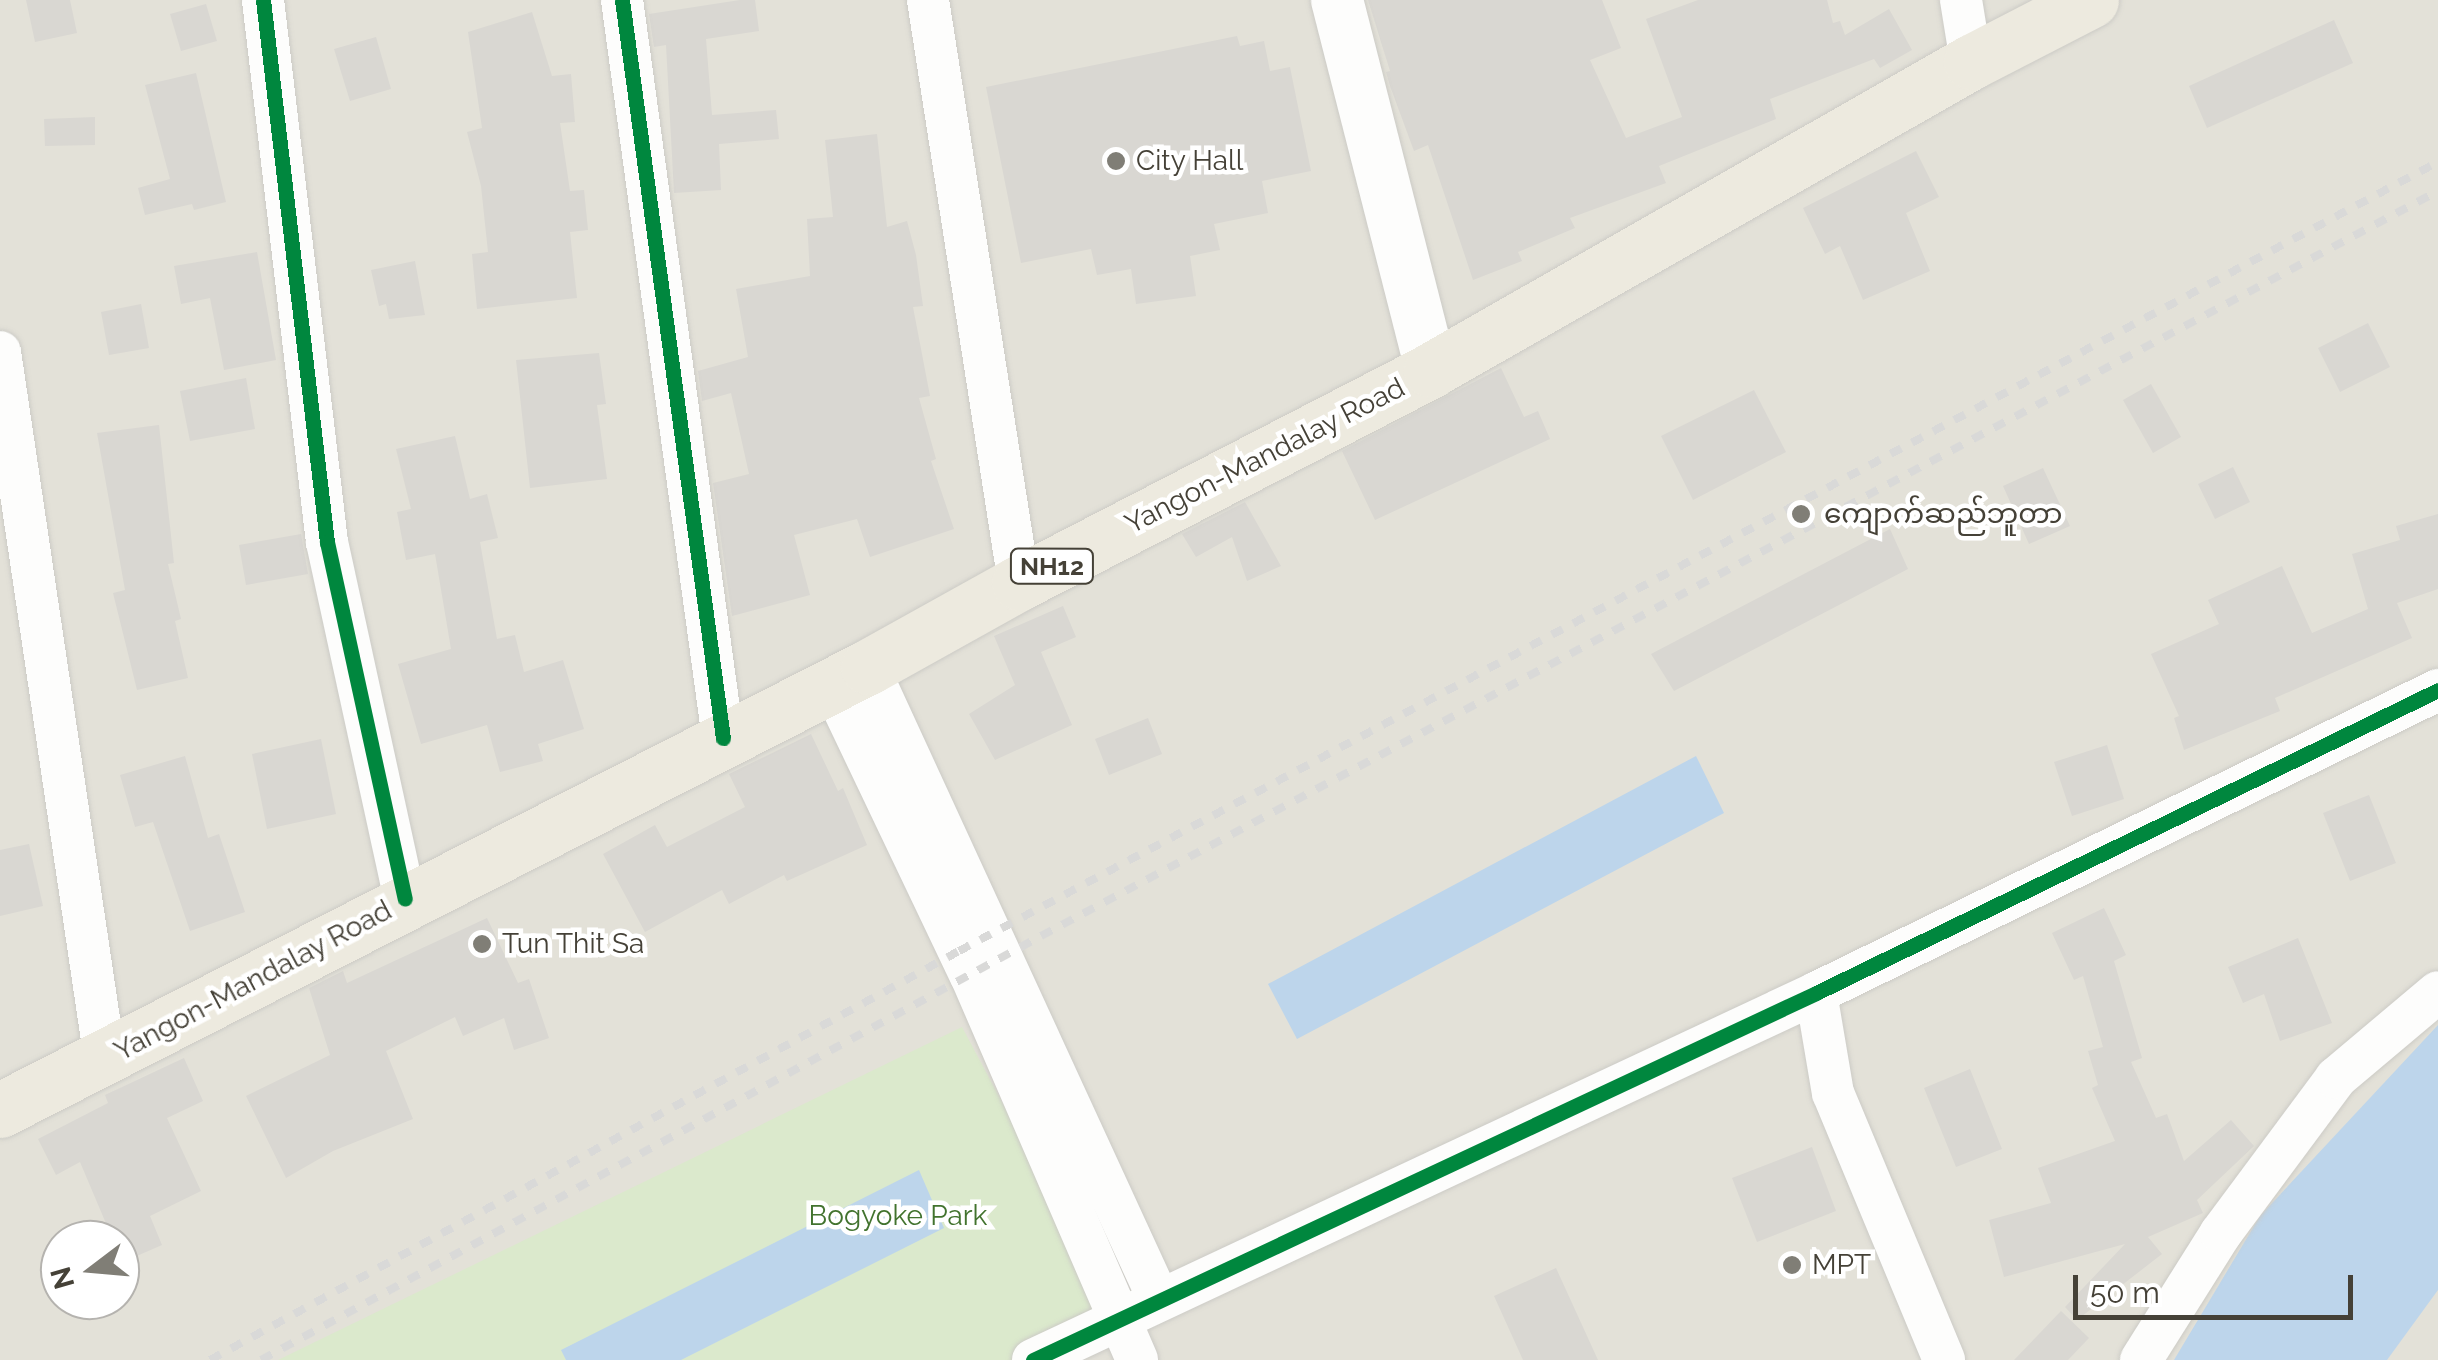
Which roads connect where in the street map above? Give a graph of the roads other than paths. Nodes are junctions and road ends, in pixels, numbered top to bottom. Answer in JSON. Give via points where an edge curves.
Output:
{"nodes":[{"id":1,"x":264,"y":0,"type":"edge"},
{"id":2,"x":622,"y":0,"type":"edge"},
{"id":3,"x":928,"y":0,"type":"edge"},
{"id":4,"x":1336,"y":0,"type":"edge"},
{"id":5,"x":1961,"y":0,"type":"edge"},
{"id":6,"x":2091,"y":0,"type":"edge"},
{"id":7,"x":1970,"y":62,"type":"junction"},
{"id":8,"x":0,"y":352,"type":"edge"},
{"id":9,"x":1431,"y":370,"type":"junction"},
{"id":10,"x":1019,"y":583,"type":"junction"},
{"id":11,"x":850,"y":676,"type":"junction"},
{"id":12,"x":2438,"y":690,"type":"edge"},
{"id":13,"x":723,"y":738,"type":"junction"},
{"id":14,"x":405,"y":900,"type":"junction"},
{"id":15,"x":2438,"y":992,"type":"edge"},
{"id":16,"x":1816,"y":993,"type":"junction"},
{"id":17,"x":105,"y":1060,"type":"junction"},
{"id":18,"x":0,"y":1110,"type":"edge"},
{"id":19,"x":1159,"y":1300,"type":"junction"},
{"id":20,"x":1118,"y":1319,"type":"junction"},
{"id":21,"x":1033,"y":1360,"type":"edge"},
{"id":22,"x":1137,"y":1360,"type":"edge"},
{"id":23,"x":1944,"y":1360,"type":"edge"},
{"id":24,"x":2141,"y":1360,"type":"edge"}],
"edges":[{"from":1,"to":14,"type":"street","via":[[327,542]]},
{"from":2,"to":13,"type":"street"},
{"from":3,"to":10,"type":"street"},
{"from":4,"to":9,"type":"street"},
{"from":5,"to":7,"type":"street"},
{"from":6,"to":7,"type":"highway","name":"Yangon-Mandalay Road","number":"NH12"},
{"from":7,"to":9,"type":"highway","name":"Yangon-Mandalay Road","number":"NH12"},
{"from":8,"to":17,"type":"street"},
{"from":9,"to":10,"type":"highway","name":"Yangon-Mandalay Road","number":"NH12"},
{"from":10,"to":11,"type":"highway","name":"Yangon-Mandalay Road","number":"NH12"},
{"from":11,"to":13,"type":"highway","name":"Yangon-Mandalay Road","number":"NH12"},
{"from":11,"to":19,"type":"street"},
{"from":11,"to":20,"type":"street"},
{"from":12,"to":16,"type":"street"},
{"from":13,"to":14,"type":"highway","name":"Yangon-Mandalay Road","number":"NH12"},
{"from":14,"to":17,"type":"highway","name":"Yangon-Mandalay Road","number":"NH12"},
{"from":15,"to":24,"type":"street","via":[[2336,1078],[2221,1233]]},
{"from":16,"to":19,"type":"street"},
{"from":16,"to":23,"type":"street","via":[[1833,1092]]},
{"from":17,"to":18,"type":"highway","name":"Yangon-Mandalay Road","number":"NH12"},
{"from":19,"to":20,"type":"street"},
{"from":20,"to":21,"type":"street"},
{"from":20,"to":22,"type":"street"}]}
